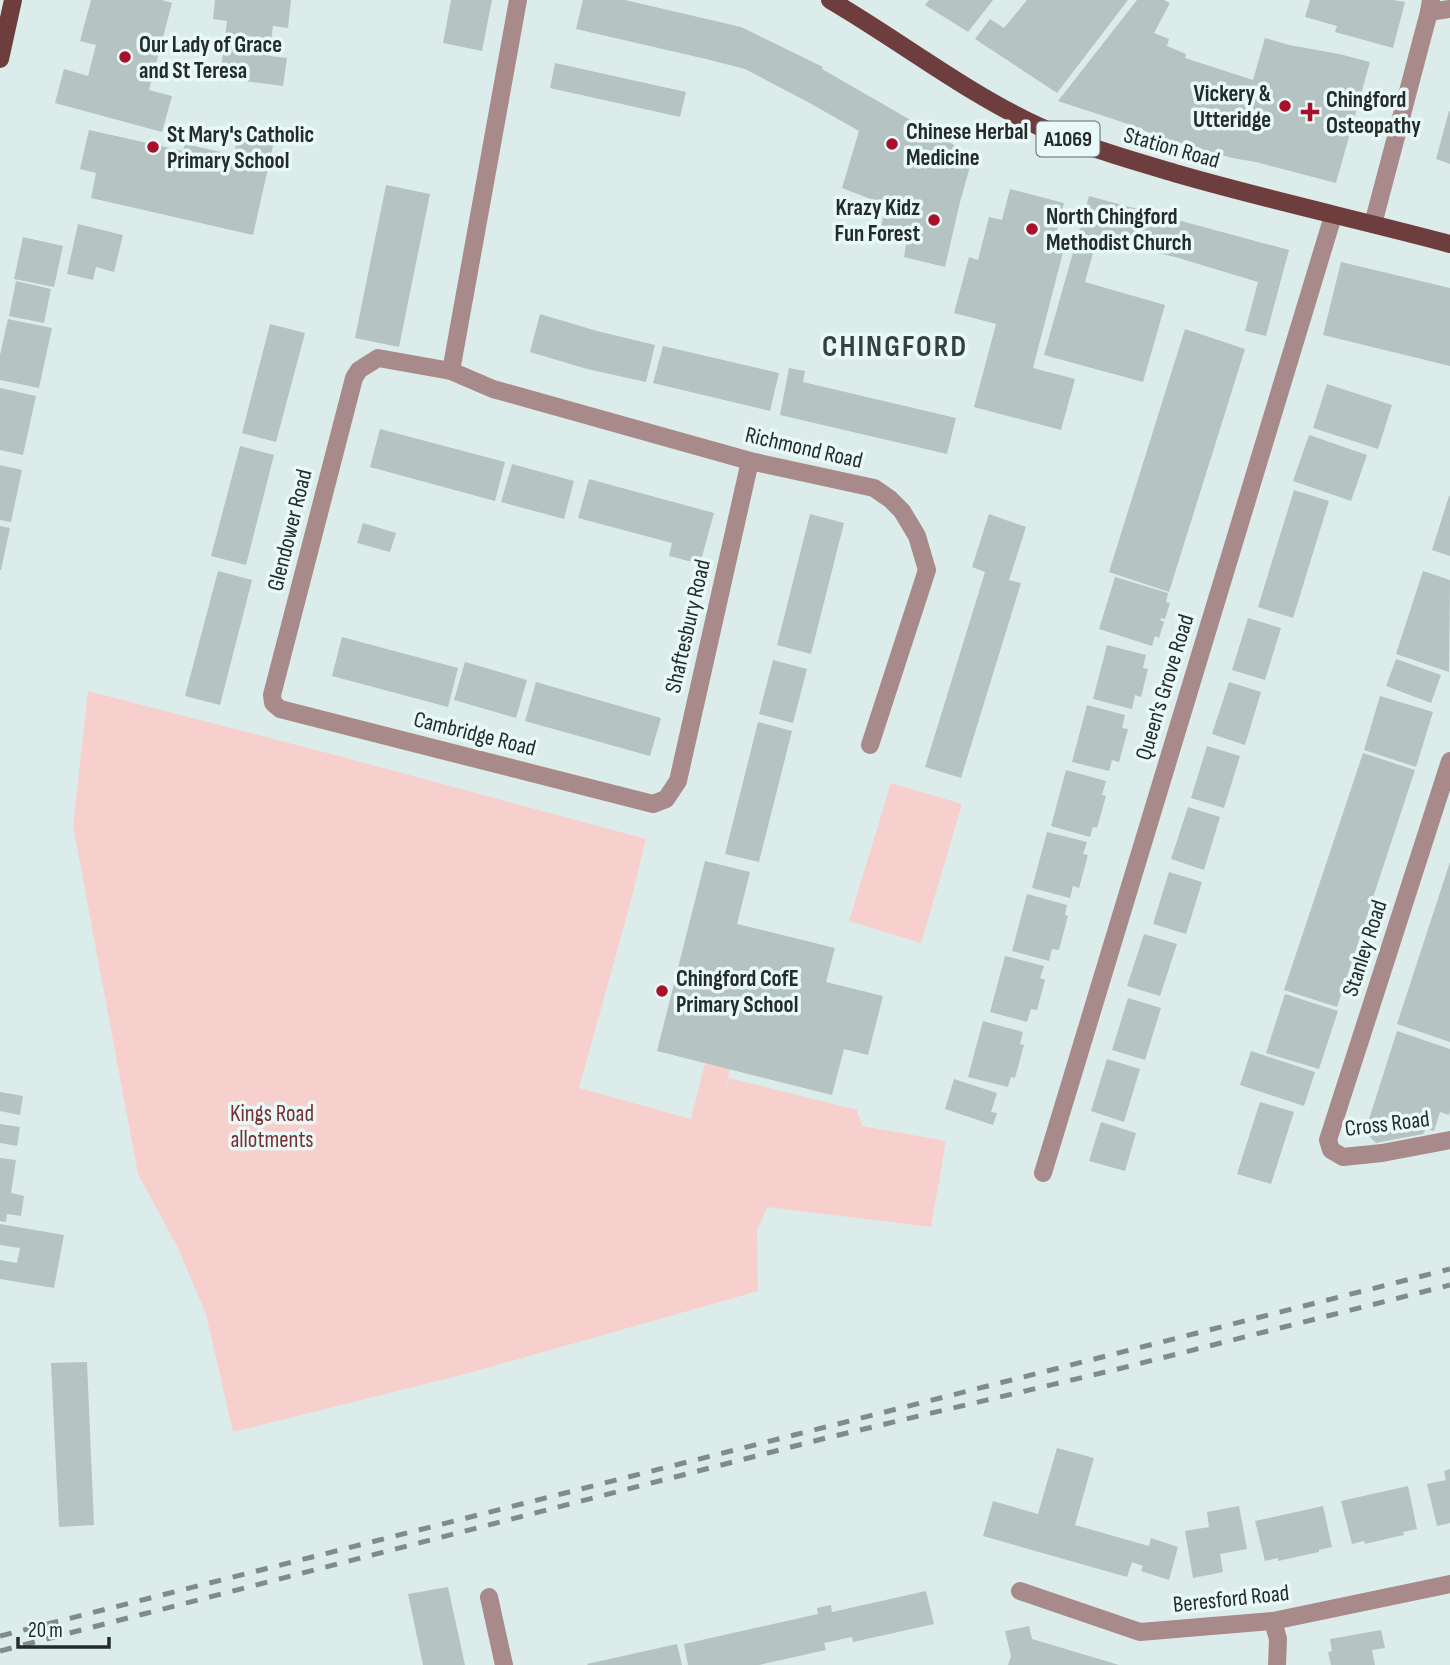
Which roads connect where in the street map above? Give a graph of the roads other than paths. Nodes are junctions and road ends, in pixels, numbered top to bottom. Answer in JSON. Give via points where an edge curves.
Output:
{"nodes":[{"id":1,"x":518,"y":0,"type":"edge"},
{"id":2,"x":830,"y":0,"type":"edge"},
{"id":3,"x":8,"y":6,"type":"edge"},
{"id":4,"x":1430,"y":6,"type":"edge"},
{"id":5,"x":1450,"y":9,"type":"edge"},
{"id":6,"x":0,"y":59,"type":"edge"},
{"id":7,"x":1333,"y":216,"type":"junction"},
{"id":8,"x":1373,"y":224,"type":"junction"},
{"id":9,"x":1450,"y":244,"type":"edge"},
{"id":10,"x":359,"y":370,"type":"joint"},
{"id":11,"x":451,"y":371,"type":"junction"},
{"id":12,"x":750,"y":461,"type":"junction"},
{"id":13,"x":272,"y":704,"type":"joint"},
{"id":14,"x":870,"y":745,"type":"dead end"},
{"id":15,"x":1450,"y":761,"type":"edge"},
{"id":16,"x":666,"y":799,"type":"joint"},
{"id":17,"x":1450,"y":1140,"type":"edge"},
{"id":18,"x":1331,"y":1150,"type":"joint"},
{"id":19,"x":1043,"y":1174,"type":"dead end"},
{"id":20,"x":1450,"y":1584,"type":"edge"},
{"id":21,"x":1020,"y":1591,"type":"dead end"},
{"id":22,"x":489,"y":1597,"type":"dead end"},
{"id":23,"x":1273,"y":1621,"type":"junction"},
{"id":24,"x":504,"y":1665,"type":"edge"},
{"id":25,"x":1277,"y":1665,"type":"edge"}],
"edges":[{"from":1,"to":11,"type":"street"},
{"from":2,"to":7,"type":"main road","name":"Station Road","number":"A1069","via":[[1039,126],[1109,154]]},
{"from":3,"to":6,"type":"main road"},
{"from":4,"to":5,"type":"street"},
{"from":4,"to":8,"type":"street"},
{"from":7,"to":8,"type":"main road","name":"Station Road","number":"A1069"},
{"from":7,"to":19,"type":"street","name":"Queen's Grove Road"},
{"from":8,"to":9,"type":"main road","name":"Station Road","number":"A1069"},
{"from":10,"to":11,"type":"street","name":"Richmond Road","via":[[378,358]]},
{"from":10,"to":13,"type":"street","name":"Glendower Road"},
{"from":11,"to":12,"type":"street","name":"Richmond Road","via":[[493,389]]},
{"from":12,"to":14,"type":"street","name":"Richmond Road","via":[[874,488],[902,511],[917,536],[927,570]]},
{"from":12,"to":16,"type":"street","name":"Shaftesbury Road","via":[[678,781]]},
{"from":13,"to":16,"type":"street","name":"Cambridge Road","via":[[653,804]]},
{"from":15,"to":18,"type":"street","name":"Stanley Road","via":[[1328,1140]]},
{"from":17,"to":18,"type":"street","name":"Cross Road","via":[[1343,1157]]},
{"from":20,"to":23,"type":"street","name":"Beresford Road"},
{"from":21,"to":23,"type":"street","name":"Beresford Road","via":[[1140,1632]]},
{"from":22,"to":24,"type":"street"},
{"from":23,"to":25,"type":"street"}]}
